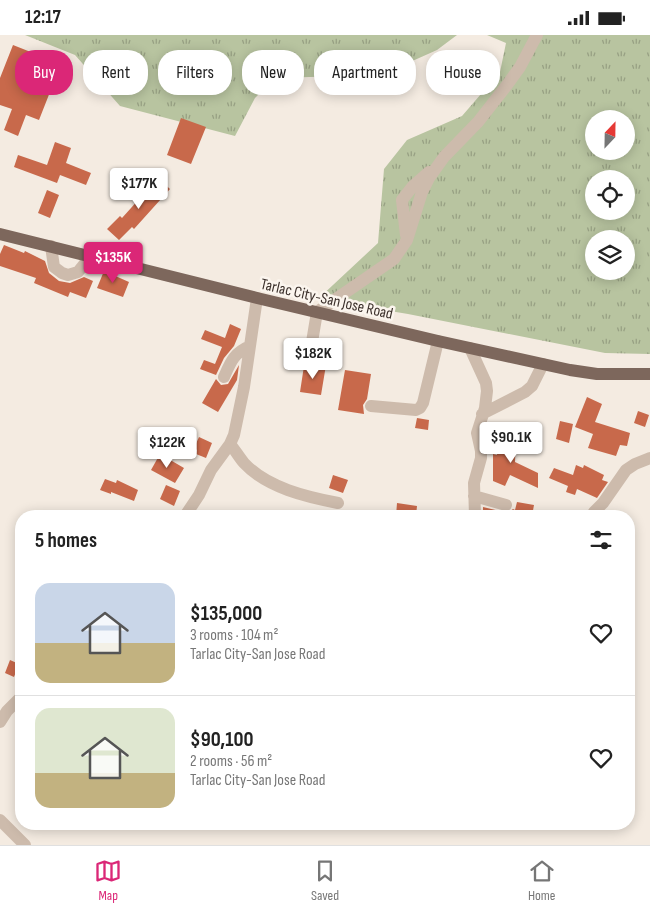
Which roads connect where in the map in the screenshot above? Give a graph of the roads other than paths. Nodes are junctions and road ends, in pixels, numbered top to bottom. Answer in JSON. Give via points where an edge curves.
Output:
{"nodes":[{"id":1,"x":536,"y":36,"type":"edge"},
{"id":2,"x":0,"y":234,"type":"edge"},
{"id":3,"x":50,"y":246,"type":"junction"},
{"id":4,"x":90,"y":257,"type":"junction"},
{"id":5,"x":257,"y":298,"type":"junction"},
{"id":6,"x":317,"y":312,"type":"junction"},
{"id":7,"x":438,"y":341,"type":"junction"},
{"id":8,"x":250,"y":346,"type":"junction"},
{"id":9,"x":470,"y":348,"type":"junction"},
{"id":10,"x":309,"y":360,"type":"dead end"},
{"id":11,"x":543,"y":364,"type":"junction"},
{"id":12,"x":650,"y":374,"type":"edge"},
{"id":13,"x":224,"y":377,"type":"dead end"},
{"id":14,"x":371,"y":406,"type":"dead end"},
{"id":15,"x":482,"y":414,"type":"junction"},
{"id":16,"x":230,"y":444,"type":"junction"},
{"id":17,"x":650,"y":458,"type":"edge"},
{"id":18,"x":474,"y":496,"type":"junction"},
{"id":19,"x":338,"y":503,"type":"dead end"},
{"id":20,"x":506,"y":505,"type":"dead end"},
{"id":21,"x":189,"y":510,"type":"edge"},
{"id":22,"x":475,"y":510,"type":"edge"},
{"id":23,"x":596,"y":510,"type":"edge"},
{"id":24,"x":15,"y":703,"type":"edge"},
{"id":25,"x":0,"y":722,"type":"edge"},
{"id":26,"x":0,"y":820,"type":"edge"},
{"id":27,"x":25,"y":845,"type":"edge"}],
"edges":[{"from":1,"to":6,"type":"street","via":[[507,85],[436,167],[422,193],[406,240],[394,259]]},
{"from":2,"to":3,"type":"main road","name":"Tarlac City-San Jose Road"},
{"from":3,"to":4,"type":"main road","name":"Tarlac City-San Jose Road"},
{"from":3,"to":4,"type":"street","via":[[54,267],[68,275],[78,272]]},
{"from":4,"to":5,"type":"main road","name":"Tarlac City-San Jose Road"},
{"from":5,"to":6,"type":"main road","name":"Tarlac City-San Jose Road"},
{"from":5,"to":8,"type":"street"},
{"from":6,"to":7,"type":"main road","name":"Tarlac City-San Jose Road"},
{"from":6,"to":10,"type":"street"},
{"from":7,"to":9,"type":"main road","name":"Tarlac City-San Jose Road"},
{"from":7,"to":14,"type":"street","via":[[420,408]]},
{"from":8,"to":13,"type":"street","via":[[235,355]]},
{"from":8,"to":16,"type":"street"},
{"from":9,"to":11,"type":"main road","name":"Tarlac City-San Jose Road"},
{"from":9,"to":15,"type":"street","via":[[486,383]]},
{"from":11,"to":12,"type":"main road","name":"Tarlac City-San Jose Road","via":[[597,374]]},
{"from":11,"to":15,"type":"street","via":[[532,386],[525,392]]},
{"from":15,"to":18,"type":"street","via":[[477,433],[481,458]]},
{"from":16,"to":19,"type":"street","via":[[252,470],[281,487],[300,495]]},
{"from":16,"to":21,"type":"street"},
{"from":17,"to":23,"type":"street","via":[[626,470]]},
{"from":18,"to":20,"type":"street"},
{"from":18,"to":22,"type":"street"},
{"from":24,"to":25,"type":"street"},
{"from":26,"to":27,"type":"street"}]}
